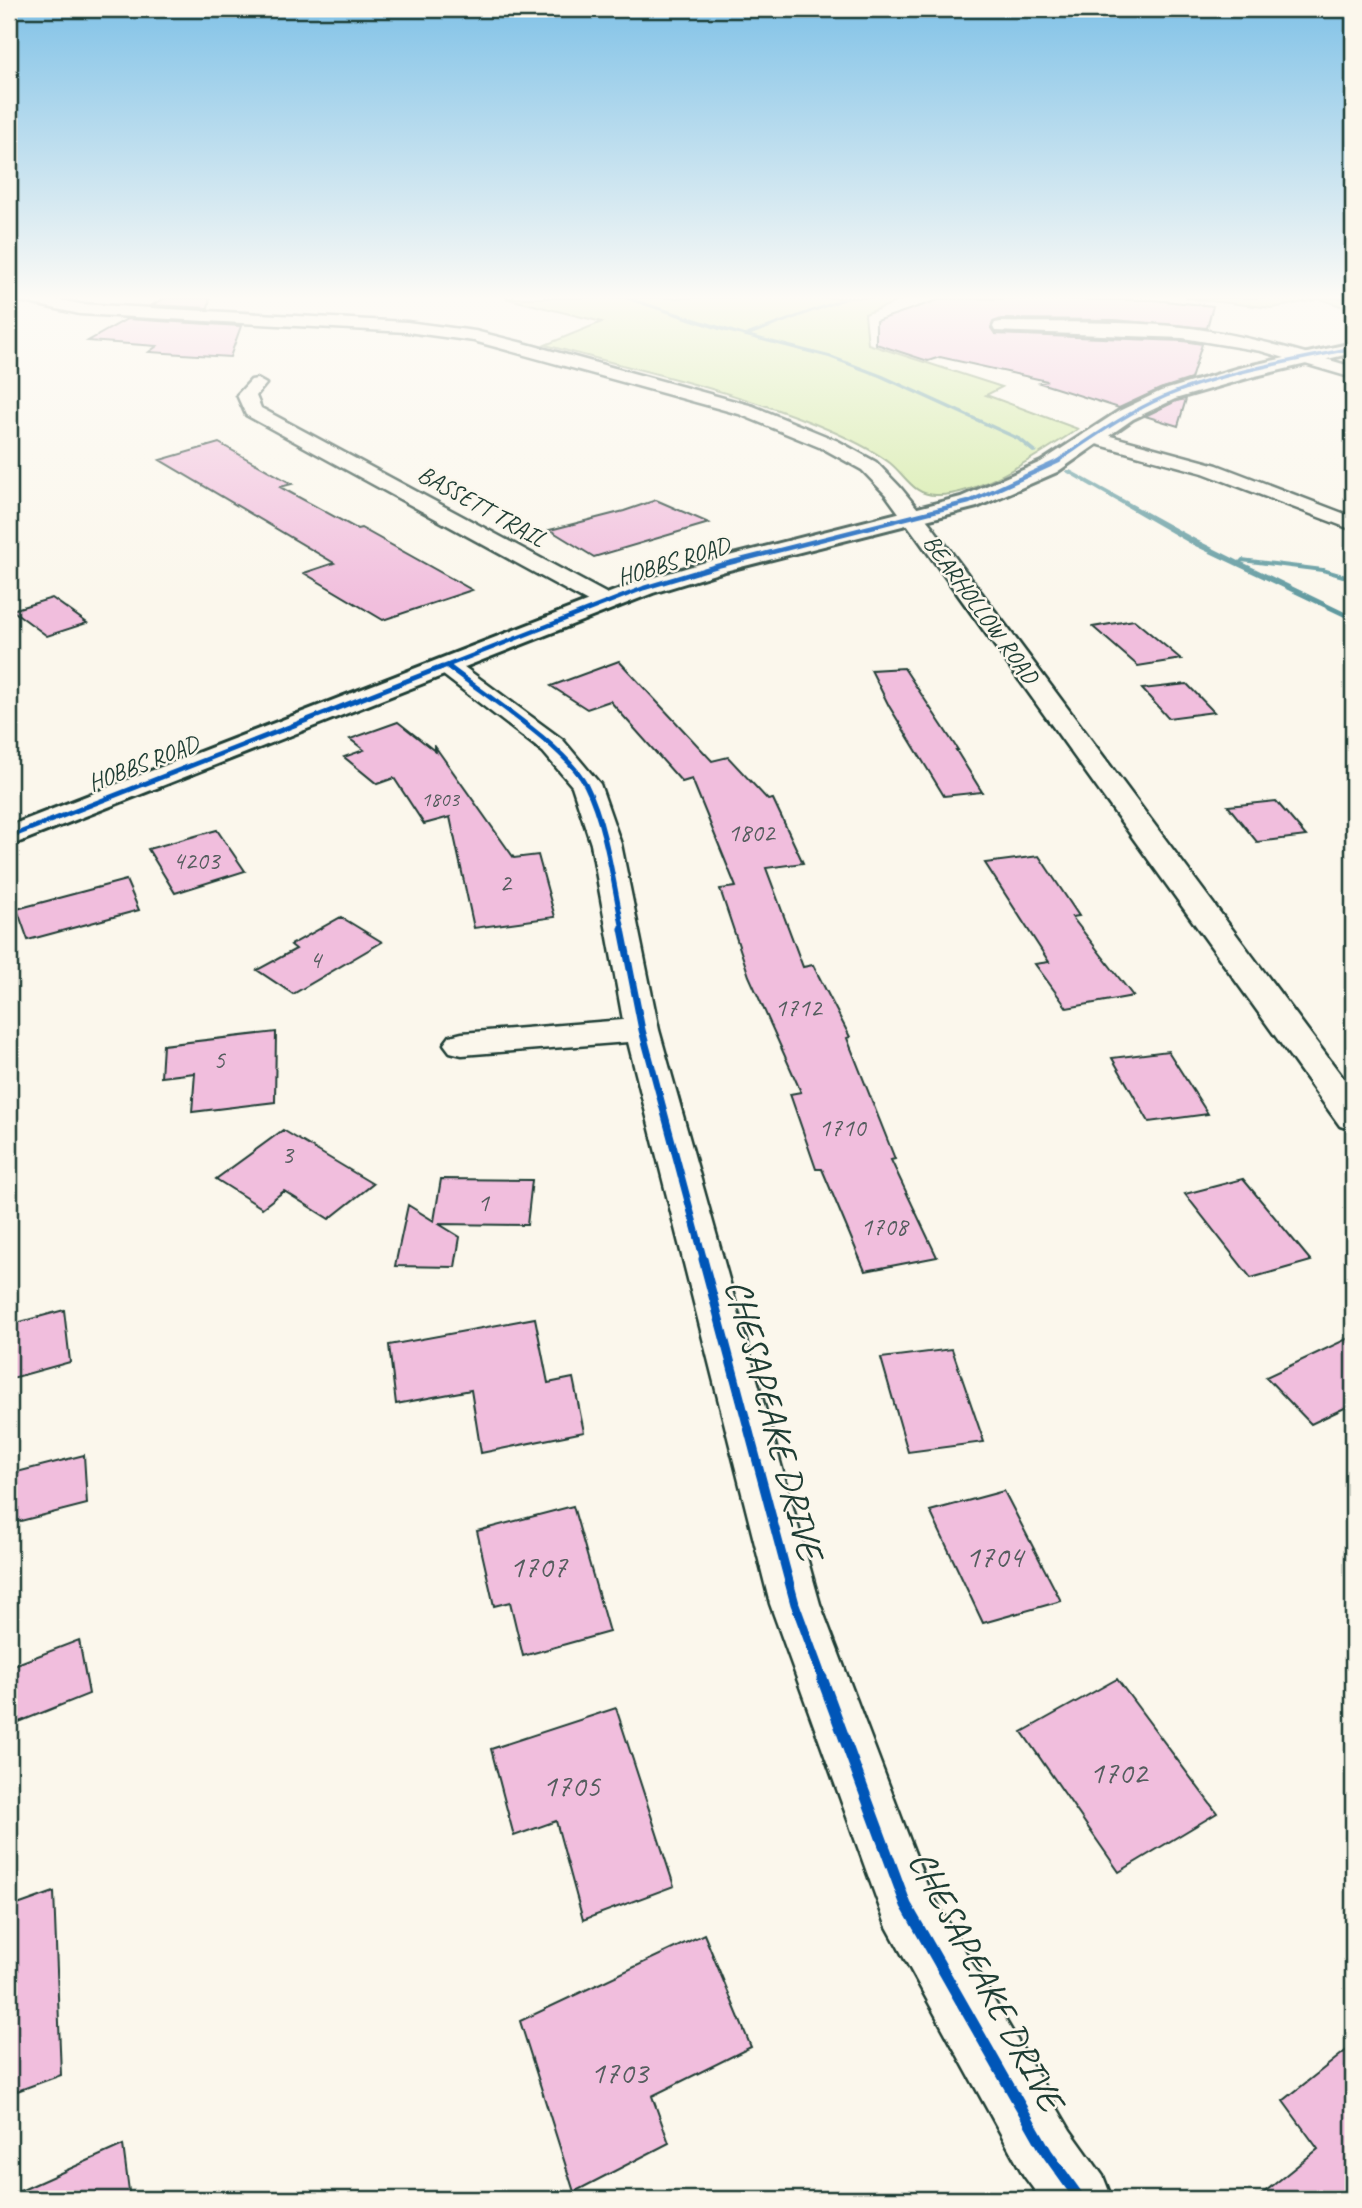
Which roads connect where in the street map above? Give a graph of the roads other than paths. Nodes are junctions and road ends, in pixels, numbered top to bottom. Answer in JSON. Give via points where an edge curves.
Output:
{"nodes":[{"id":1,"x":249,"y":401,"type":"edge"},
{"id":2,"x":713,"y":401,"type":"edge"},
{"id":3,"x":1155,"y":401,"type":"edge"},
{"id":4,"x":1092,"y":437,"type":"junction"},
{"id":5,"x":913,"y":517,"type":"junction"},
{"id":6,"x":1353,"y":524,"type":"edge"},
{"id":7,"x":605,"y":602,"type":"junction"},
{"id":8,"x":447,"y":666,"type":"junction"},
{"id":9,"x":9,"y":837,"type":"edge"},
{"id":10,"x":642,"y":1030,"type":"junction"},
{"id":11,"x":462,"y":1044,"type":"dead end"},
{"id":12,"x":1353,"y":1117,"type":"edge"},
{"id":13,"x":1080,"y":2199,"type":"edge"}],
"edges":[{"from":1,"to":7,"type":"street","name":"BASSETT TRAIL","via":[[253,411]]},
{"from":2,"to":5,"type":"street","name":"BEARHOLLOW ROAD","via":[[800,431],[869,466]]},
{"from":3,"to":4,"type":"street","name":"HOBBS ROAD"},
{"from":4,"to":5,"type":"street","name":"HOBBS ROAD","via":[[1016,484]]},
{"from":4,"to":6,"type":"street","via":[[1210,469]]},
{"from":5,"to":7,"type":"street","name":"HOBBS ROAD","via":[[717,566]]},
{"from":5,"to":12,"type":"street","name":"BEARHOLLOW ROAD"},
{"from":7,"to":8,"type":"street","name":"HOBBS ROAD"},
{"from":8,"to":9,"type":"street","name":"HOBBS ROAD"},
{"from":8,"to":10,"type":"street","name":"CHESAPEAKE DRIVE","via":[[553,746],[586,784],[606,844]]},
{"from":10,"to":11,"type":"street"},
{"from":10,"to":13,"type":"street","name":"CHESAPEAKE DRIVE","via":[[795,1604],[906,1905],[1048,2152]]}]}
